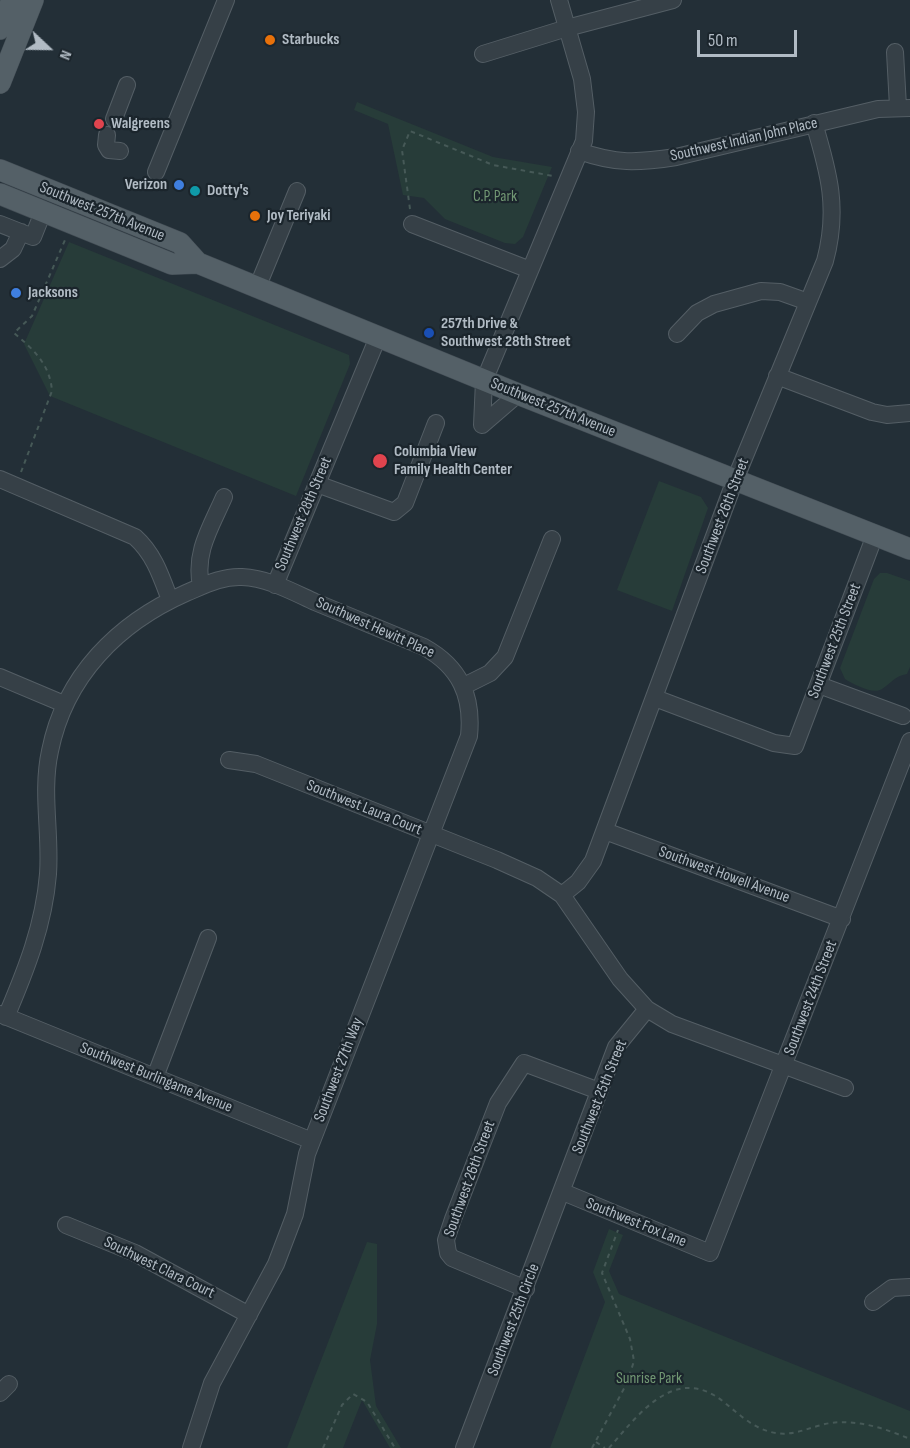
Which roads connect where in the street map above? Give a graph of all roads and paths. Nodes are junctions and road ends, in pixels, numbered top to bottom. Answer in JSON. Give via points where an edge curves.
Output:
{"nodes":[{"id":1,"x":12,"y":0,"type":"edge"},
{"id":2,"x":33,"y":0,"type":"edge"},
{"id":3,"x":226,"y":0,"type":"edge"},
{"id":4,"x":559,"y":0,"type":"edge"},
{"id":5,"x":673,"y":0,"type":"edge"},
{"id":6,"x":567,"y":28,"type":"junction"},
{"id":7,"x":0,"y":29,"type":"edge"},
{"id":8,"x":896,"y":52,"type":"dead end"},
{"id":9,"x":483,"y":54,"type":"dead end"},
{"id":10,"x":0,"y":83,"type":"edge"},
{"id":11,"x":127,"y":85,"type":"dead end"},
{"id":12,"x":904,"y":107,"type":"edge"},
{"id":13,"x":114,"y":119,"type":"dead end"},
{"id":14,"x":814,"y":123,"type":"junction"},
{"id":15,"x":107,"y":135,"type":"dead end"},
{"id":16,"x":120,"y":151,"type":"dead end"},
{"id":17,"x":579,"y":151,"type":"junction"},
{"id":18,"x":0,"y":170,"type":"edge"},
{"id":19,"x":156,"y":172,"type":"dead end"},
{"id":20,"x":568,"y":177,"type":"junction"},
{"id":21,"x":297,"y":191,"type":"dead end"},
{"id":22,"x":0,"y":194,"type":"edge"},
{"id":23,"x":43,"y":212,"type":"junction"},
{"id":24,"x":0,"y":224,"type":"edge"},
{"id":25,"x":72,"y":224,"type":"junction"},
{"id":26,"x":412,"y":224,"type":"joint"},
{"id":27,"x":21,"y":232,"type":"junction"},
{"id":28,"x":0,"y":260,"type":"edge"},
{"id":29,"x":198,"y":263,"type":"junction"},
{"id":30,"x":530,"y":270,"type":"junction"},
{"id":31,"x":257,"y":288,"type":"junction"},
{"id":32,"x":808,"y":302,"type":"junction"},
{"id":33,"x":677,"y":334,"type":"dead end"},
{"id":34,"x":378,"y":337,"type":"junction"},
{"id":35,"x":777,"y":376,"type":"junction"},
{"id":36,"x":484,"y":381,"type":"junction"},
{"id":37,"x":518,"y":394,"type":"junction"},
{"id":38,"x":910,"y":413,"type":"edge"},
{"id":39,"x":436,"y":423,"type":"dead end"},
{"id":40,"x":735,"y":480,"type":"junction"},
{"id":41,"x":8,"y":482,"type":"edge"},
{"id":42,"x":317,"y":484,"type":"junction"},
{"id":43,"x":224,"y":497,"type":"dead end"},
{"id":44,"x":875,"y":535,"type":"junction"},
{"id":45,"x":552,"y":539,"type":"dead end"},
{"id":46,"x":910,"y":549,"type":"edge"},
{"id":47,"x":275,"y":585,"type":"junction"},
{"id":48,"x":201,"y":586,"type":"junction"},
{"id":49,"x":170,"y":600,"type":"junction"},
{"id":50,"x":0,"y":677,"type":"edge"},
{"id":51,"x":819,"y":685,"type":"junction"},
{"id":52,"x":464,"y":686,"type":"junction"},
{"id":53,"x":655,"y":698,"type":"junction"},
{"id":54,"x":64,"y":704,"type":"junction"},
{"id":55,"x":907,"y":712,"type":"edge"},
{"id":56,"x":910,"y":739,"type":"edge"},
{"id":57,"x":229,"y":760,"type":"dead end"},
{"id":58,"x":605,"y":831,"type":"junction"},
{"id":59,"x":430,"y":834,"type":"junction"},
{"id":60,"x":562,"y":895,"type":"junction"},
{"id":61,"x":842,"y":919,"type":"junction"},
{"id":62,"x":208,"y":938,"type":"dead end"},
{"id":63,"x":647,"y":1009,"type":"junction"},
{"id":64,"x":3,"y":1016,"type":"edge"},
{"id":65,"x":784,"y":1067,"type":"junction"},
{"id":66,"x":155,"y":1077,"type":"junction"},
{"id":67,"x":845,"y":1088,"type":"dead end"},
{"id":68,"x":599,"y":1091,"type":"junction"},
{"id":69,"x":312,"y":1141,"type":"junction"},
{"id":70,"x":563,"y":1192,"type":"junction"},
{"id":71,"x":623,"y":1218,"type":"junction"},
{"id":72,"x":66,"y":1225,"type":"dead end"},
{"id":73,"x":710,"y":1253,"type":"joint"},
{"id":74,"x":910,"y":1287,"type":"edge"},
{"id":75,"x":526,"y":1289,"type":"junction"},
{"id":76,"x":873,"y":1302,"type":"dead end"},
{"id":77,"x":249,"y":1315,"type":"junction"},
{"id":78,"x":910,"y":1439,"type":"edge"},
{"id":79,"x":596,"y":1442,"type":"junction"},
{"id":80,"x":191,"y":1448,"type":"edge"},
{"id":81,"x":323,"y":1448,"type":"edge"},
{"id":82,"x":395,"y":1448,"type":"edge"},
{"id":83,"x":464,"y":1448,"type":"edge"},
{"id":84,"x":592,"y":1448,"type":"edge"},
{"id":85,"x":604,"y":1448,"type":"edge"},
{"id":86,"x":609,"y":1448,"type":"edge"}],
"edges":[{"from":1,"to":7,"type":"main road"},
{"from":2,"to":10,"type":"main road"},
{"from":3,"to":19,"type":"street"},
{"from":4,"to":6,"type":"street"},
{"from":5,"to":6,"type":"street"},
{"from":6,"to":9,"type":"street"},
{"from":6,"to":17,"type":"street","via":[[585,94],[584,141]]},
{"from":8,"to":12,"type":"street"},
{"from":11,"to":13,"type":"street"},
{"from":12,"to":14,"type":"street","name":"Southwest Indian John Place"},
{"from":14,"to":17,"type":"street","name":"Southwest Indian John Place","via":[[632,164]]},
{"from":14,"to":32,"type":"street","name":"Southwest 26th Street","via":[[830,181],[833,224],[825,261]]},
{"from":15,"to":16,"type":"street","via":[[109,150]]},
{"from":17,"to":20,"type":"street"},
{"from":18,"to":29,"type":"main road","name":"Southwest 257th Avenue","via":[[180,243]]},
{"from":20,"to":26,"type":"path","via":[[493,165],[410,130],[402,150]]},
{"from":20,"to":30,"type":"street"},
{"from":21,"to":31,"type":"street"},
{"from":22,"to":23,"type":"main road","name":"Southwest 257th Avenue"},
{"from":23,"to":25,"type":"main road","name":"Southwest 257th Avenue"},
{"from":23,"to":27,"type":"street","via":[[33,237]]},
{"from":24,"to":27,"type":"street"},
{"from":25,"to":29,"type":"main road","name":"Southwest 257th Avenue","via":[[172,264]]},
{"from":25,"to":41,"type":"path","via":[[32,316],[14,333],[41,357],[52,391]]},
{"from":26,"to":30,"type":"street"},
{"from":27,"to":28,"type":"street","via":[[13,249]]},
{"from":29,"to":31,"type":"main road","name":"Southwest 257th Avenue"},
{"from":30,"to":36,"type":"street"},
{"from":31,"to":34,"type":"main road","name":"Southwest 257th Avenue"},
{"from":32,"to":33,"type":"street","via":[[780,292],[761,291],[714,304],[697,313]]},
{"from":32,"to":35,"type":"street","name":"Southwest 26th Street"},
{"from":34,"to":36,"type":"main road","name":"Southwest 257th Avenue"},
{"from":34,"to":42,"type":"street","name":"Southwest 28th Street"},
{"from":35,"to":38,"type":"street","via":[[872,412]]},
{"from":35,"to":40,"type":"street","name":"Southwest 26th Street"},
{"from":36,"to":37,"type":"main road","name":"Southwest 257th Avenue"},
{"from":36,"to":37,"type":"street","via":[[482,425]]},
{"from":37,"to":40,"type":"main road","name":"Southwest 257th Avenue"},
{"from":39,"to":42,"type":"street","via":[[405,503],[394,512]]},
{"from":40,"to":44,"type":"main road","name":"Southwest 257th Avenue"},
{"from":40,"to":53,"type":"street","name":"Southwest 26th Street"},
{"from":41,"to":49,"type":"street","via":[[135,537],[155,561]]},
{"from":42,"to":47,"type":"street","name":"Southwest 28th Street"},
{"from":43,"to":48,"type":"street","via":[[201,550]]},
{"from":44,"to":46,"type":"main road","name":"Southwest 257th Avenue"},
{"from":44,"to":51,"type":"street","name":"Southwest 25th Street"},
{"from":45,"to":52,"type":"street","via":[[505,657],[490,673]]},
{"from":47,"to":48,"type":"street","name":"Southwest 28th Street","via":[[244,577]]},
{"from":47,"to":52,"type":"street","name":"Southwest Hewitt Place","via":[[439,655],[455,670]]},
{"from":48,"to":49,"type":"street","name":"Southwest 28th Street"},
{"from":49,"to":54,"type":"street","name":"Southwest 28th Street","via":[[107,644],[87,666]]},
{"from":50,"to":54,"type":"street"},
{"from":51,"to":53,"type":"street","name":"Southwest 25th Street","via":[[795,746],[774,743]]},
{"from":51,"to":55,"type":"street"},
{"from":52,"to":59,"type":"street","name":"Southwest 27th Way","via":[[470,707],[469,736]]},
{"from":53,"to":58,"type":"street","name":"Southwest 26th Street"},
{"from":54,"to":64,"type":"street","name":"Southwest 28th Street","via":[[47,771],[46,898],[35,945]]},
{"from":55,"to":56,"type":"street","name":"Southwest 24th Street"},
{"from":56,"to":61,"type":"street","name":"Southwest 24th Street"},
{"from":57,"to":59,"type":"street","name":"Southwest Laura Court","via":[[256,764]]},
{"from":58,"to":60,"type":"street","name":"Southwest 26th Street","via":[[587,872]]},
{"from":58,"to":61,"type":"street","name":"Southwest Howell Avenue"},
{"from":59,"to":60,"type":"street","name":"Southwest Laura Court","via":[[537,878]]},
{"from":59,"to":69,"type":"street","name":"Southwest 27th Way"},
{"from":60,"to":63,"type":"street","via":[[620,979]]},
{"from":61,"to":65,"type":"street","name":"Southwest 24th Street"},
{"from":62,"to":66,"type":"street"},
{"from":63,"to":65,"type":"street","via":[[672,1023]]},
{"from":63,"to":68,"type":"street","name":"Southwest 25th Street","via":[[616,1047]]},
{"from":64,"to":66,"type":"street","name":"Southwest Burlingame Avenue"},
{"from":65,"to":67,"type":"street"},
{"from":65,"to":73,"type":"street","name":"Southwest 24th Street"},
{"from":66,"to":69,"type":"street","name":"Southwest Burlingame Avenue"},
{"from":68,"to":70,"type":"street","name":"Southwest 25th Street"},
{"from":68,"to":75,"type":"street","name":"Southwest 26th Street","via":[[524,1064],[498,1103],[446,1240],[452,1258]]},
{"from":69,"to":77,"type":"street","name":"Southwest 27th Way","via":[[290,1231]]},
{"from":70,"to":71,"type":"street","name":"Southwest Fox Lane"},
{"from":70,"to":75,"type":"street","name":"Southwest 25th Circle"},
{"from":71,"to":73,"type":"street","name":"Southwest Fox Lane"},
{"from":71,"to":79,"type":"path","via":[[602,1273],[630,1339],[634,1367]]},
{"from":72,"to":77,"type":"street","name":"Southwest Clara Court","via":[[135,1253]]},
{"from":74,"to":76,"type":"street","via":[[892,1288]]},
{"from":75,"to":83,"type":"street","name":"Southwest 25th Circle"},
{"from":77,"to":80,"type":"street","name":"Southwest 27th Way","via":[[212,1383]]},
{"from":78,"to":86,"type":"path","via":[[849,1422],[774,1433],[750,1423],[717,1397],[687,1388],[654,1401]]},
{"from":79,"to":84,"type":"path"},
{"from":79,"to":85,"type":"path"},
{"from":81,"to":82,"type":"path","via":[[342,1405],[353,1394],[367,1402]]}]}
